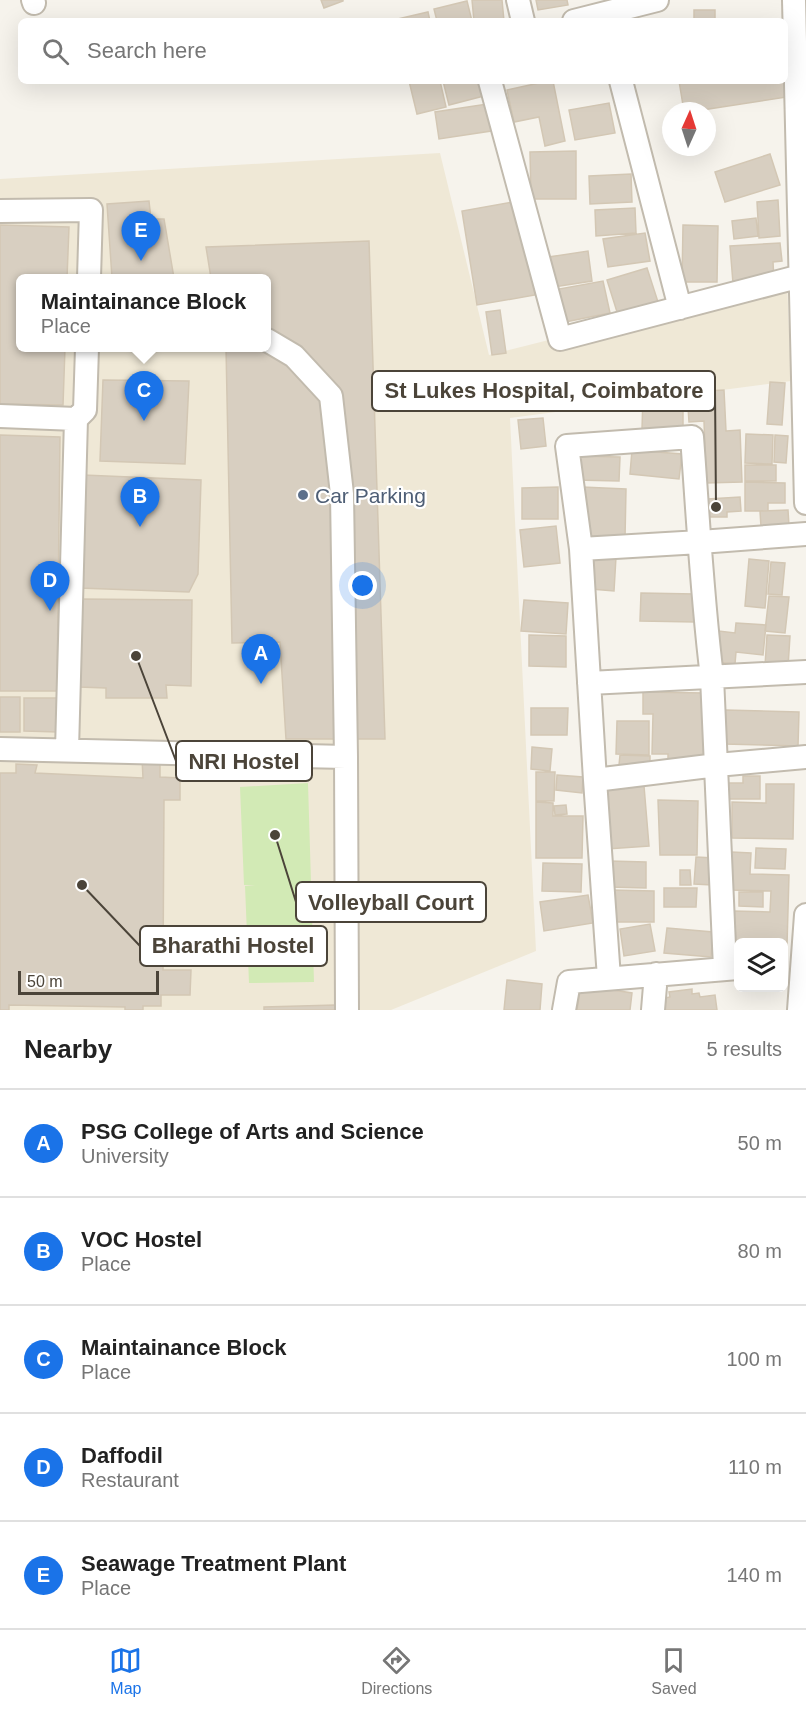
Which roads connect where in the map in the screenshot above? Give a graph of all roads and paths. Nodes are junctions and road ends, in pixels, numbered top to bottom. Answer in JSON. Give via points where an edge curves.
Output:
{"nodes":[{"id":1,"x":518,"y":0,"type":"edge"},
{"id":2,"x":657,"y":0,"type":"edge"},
{"id":3,"x":794,"y":0,"type":"edge"},
{"id":4,"x":604,"y":17,"type":"edge"},
{"id":5,"x":522,"y":18,"type":"edge"},
{"id":6,"x":491,"y":84,"type":"edge"},
{"id":7,"x":622,"y":84,"type":"edge"},
{"id":8,"x":0,"y":211,"type":"edge"},
{"id":9,"x":89,"y":274,"type":"edge"},
{"id":10,"x":801,"y":276,"type":"junction"},
{"id":11,"x":680,"y":308,"type":"junction"},
{"id":12,"x":271,"y":342,"type":"edge"},
{"id":13,"x":87,"y":352,"type":"edge"},
{"id":14,"x":0,"y":417,"type":"edge"},
{"id":15,"x":76,"y":419,"type":"junction"},
{"id":16,"x":806,"y":503,"type":"edge"},
{"id":17,"x":806,"y":534,"type":"edge"},
{"id":18,"x":700,"y":543,"type":"junction"},
{"id":19,"x":581,"y":549,"type":"junction"},
{"id":20,"x":806,"y":672,"type":"edge"},
{"id":21,"x":712,"y":677,"type":"junction"},
{"id":22,"x":589,"y":683,"type":"junction"},
{"id":23,"x":0,"y":749,"type":"edge"},
{"id":24,"x":67,"y":750,"type":"junction"},
{"id":25,"x":346,"y":757,"type":"junction"},
{"id":26,"x":806,"y":757,"type":"edge"},
{"id":27,"x":717,"y":765,"type":"junction"},
{"id":28,"x":595,"y":780,"type":"junction"},
{"id":29,"x":806,"y":915,"type":"edge"},
{"id":30,"x":793,"y":966,"type":"edge"},
{"id":31,"x":732,"y":968,"type":"edge"},
{"id":32,"x":656,"y":974,"type":"junction"},
{"id":33,"x":609,"y":978,"type":"junction"},
{"id":34,"x":347,"y":1010,"type":"edge"},
{"id":35,"x":564,"y":1010,"type":"edge"},
{"id":36,"x":653,"y":1010,"type":"edge"},
{"id":37,"x":799,"y":1010,"type":"edge"}],
"edges":[{"from":1,"to":5,"type":"street"},
{"from":2,"to":4,"type":"street"},
{"from":3,"to":10,"type":"street"},
{"from":6,"to":11,"type":"street","via":[[560,339]]},
{"from":7,"to":11,"type":"street"},
{"from":8,"to":9,"type":"street","via":[[91,210]]},
{"from":10,"to":11,"type":"street"},
{"from":10,"to":16,"type":"street"},
{"from":12,"to":25,"type":"street","via":[[294,356],[331,396],[342,494]]},
{"from":13,"to":15,"type":"street","via":[[85,410]]},
{"from":14,"to":15,"type":"street"},
{"from":15,"to":24,"type":"street"},
{"from":17,"to":18,"type":"street"},
{"from":18,"to":19,"type":"street"},
{"from":18,"to":19,"type":"street","via":[[692,437],[567,446]]},
{"from":18,"to":21,"type":"street"},
{"from":19,"to":22,"type":"street"},
{"from":20,"to":21,"type":"street"},
{"from":21,"to":22,"type":"street"},
{"from":21,"to":27,"type":"street"},
{"from":22,"to":28,"type":"street"},
{"from":23,"to":24,"type":"street"},
{"from":24,"to":25,"type":"street"},
{"from":25,"to":34,"type":"street"},
{"from":26,"to":27,"type":"street"},
{"from":27,"to":28,"type":"street"},
{"from":27,"to":31,"type":"street"},
{"from":28,"to":33,"type":"street"},
{"from":29,"to":30,"type":"street"},
{"from":30,"to":37,"type":"street"},
{"from":31,"to":32,"type":"street"},
{"from":32,"to":33,"type":"street"},
{"from":32,"to":36,"type":"street"},
{"from":33,"to":35,"type":"street","via":[[569,982]]}]}
